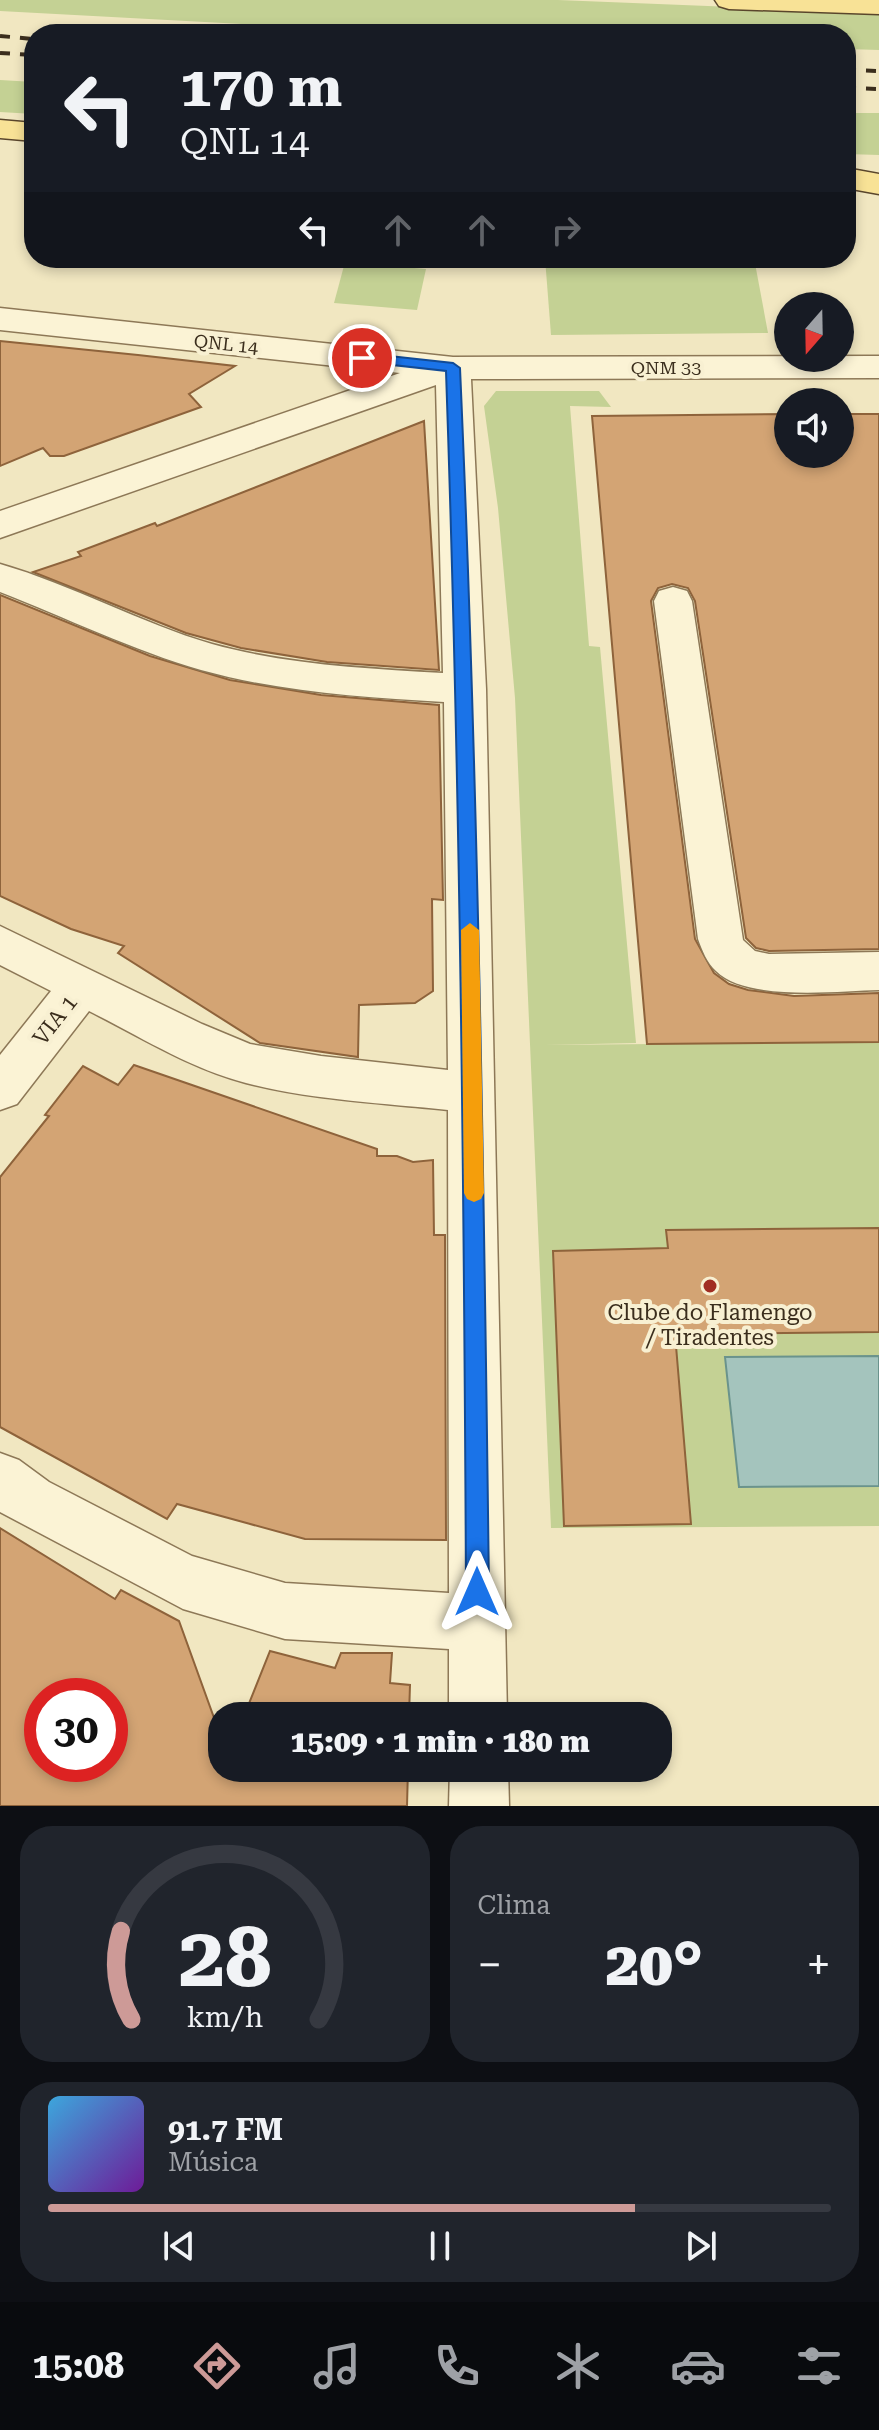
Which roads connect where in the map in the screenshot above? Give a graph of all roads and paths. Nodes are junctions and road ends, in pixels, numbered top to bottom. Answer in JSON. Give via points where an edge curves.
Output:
{"nodes":[{"id":1,"x":729,"y":0,"type":"edge"},
{"id":2,"x":879,"y":5,"type":"edge"},
{"id":3,"x":0,"y":129,"type":"edge"},
{"id":4,"x":24,"y":131,"type":"edge"},
{"id":5,"x":879,"y":175,"type":"edge"},
{"id":6,"x":856,"y":176,"type":"edge"},
{"id":7,"x":856,"y":178,"type":"edge"},
{"id":8,"x":879,"y":184,"type":"edge"},
{"id":9,"x":0,"y":319,"type":"edge"},
{"id":10,"x":879,"y":367,"type":"edge"},
{"id":11,"x":453,"y":368,"type":"junction"},
{"id":12,"x":0,"y":525,"type":"edge"},
{"id":13,"x":0,"y":577,"type":"edge"},
{"id":14,"x":673,"y":601,"type":"dead end"},
{"id":15,"x":466,"y":689,"type":"junction"},
{"id":16,"x":0,"y":944,"type":"edge"},
{"id":17,"x":879,"y":971,"type":"edge"},
{"id":18,"x":81,"y":987,"type":"junction"},
{"id":19,"x":0,"y":1090,"type":"edge"},
{"id":20,"x":473,"y":1093,"type":"junction"},
{"id":21,"x":0,"y":1479,"type":"edge"},
{"id":22,"x":477,"y":1623,"type":"junction"},
{"id":23,"x":478,"y":1702,"type":"edge"},
{"id":24,"x":479,"y":1782,"type":"edge"},
{"id":25,"x":479,"y":1806,"type":"edge"}],
"edges":[{"from":1,"to":2,"type":"main road"},
{"from":3,"to":4,"type":"main road"},
{"from":5,"to":6,"type":"main road"},
{"from":7,"to":8,"type":"main road"},
{"from":9,"to":11,"type":"street","name":"QNL 14"},
{"from":10,"to":11,"type":"street","name":"QNM 33"},
{"from":11,"to":12,"type":"street"},
{"from":11,"to":15,"type":"street"},
{"from":13,"to":15,"type":"street","via":[[203,656],[331,681]]},
{"from":14,"to":17,"type":"street","via":[[726,953],[739,964],[761,970]]},
{"from":15,"to":20,"type":"street"},
{"from":16,"to":18,"type":"street"},
{"from":18,"to":19,"type":"street","name":"VIA 1"},
{"from":18,"to":20,"type":"street","via":[[246,1063]]},
{"from":20,"to":22,"type":"street"},
{"from":21,"to":22,"type":"street","via":[[30,1501],[183,1581],[285,1611]]},
{"from":22,"to":23,"type":"street"},
{"from":24,"to":25,"type":"street"}]}
